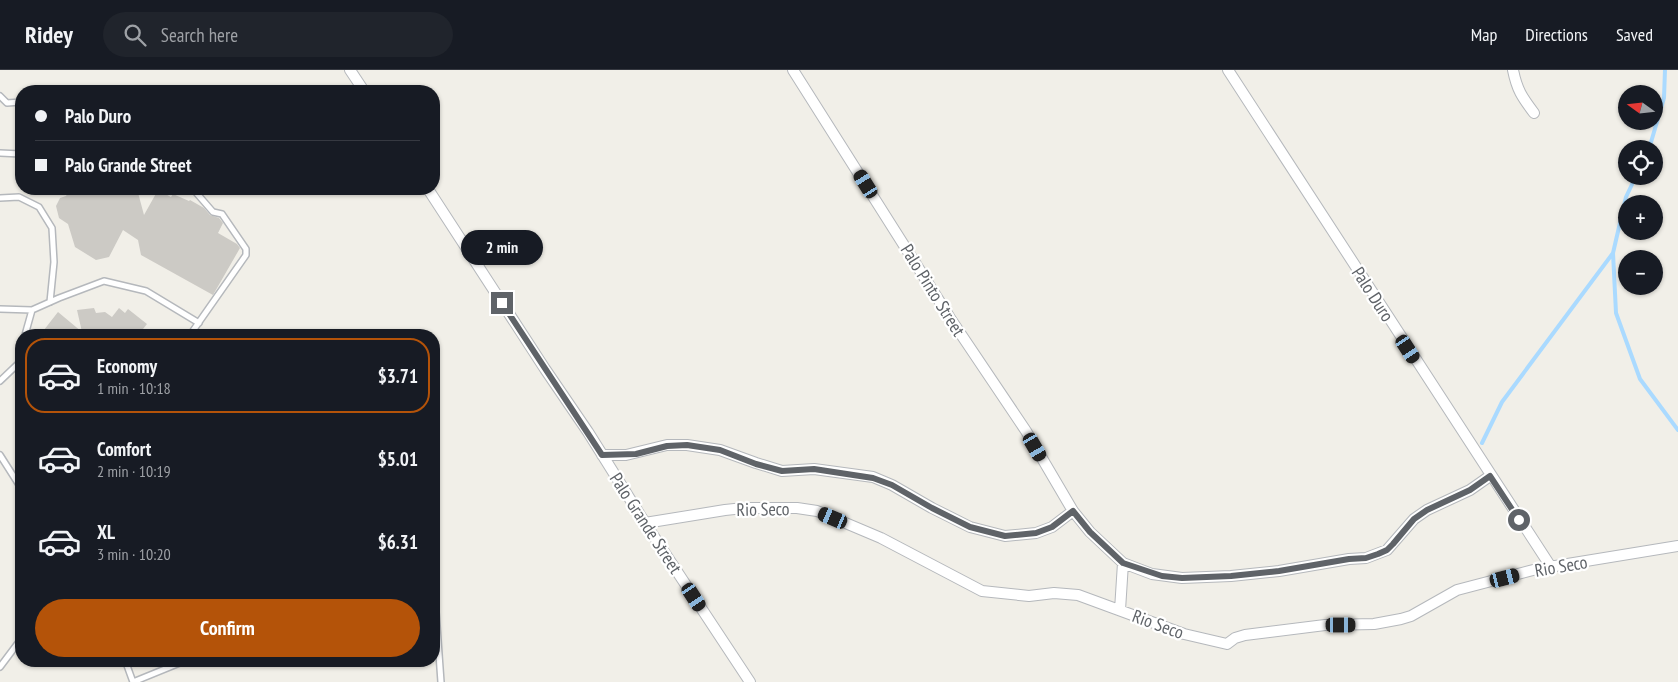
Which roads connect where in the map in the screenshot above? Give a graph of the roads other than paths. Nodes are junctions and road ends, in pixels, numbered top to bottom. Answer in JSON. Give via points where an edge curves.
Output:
{"nodes":[{"id":1,"x":350,"y":70,"type":"edge"},
{"id":2,"x":793,"y":70,"type":"edge"},
{"id":3,"x":1228,"y":70,"type":"edge"},
{"id":4,"x":1514,"y":70,"type":"edge"},
{"id":5,"x":360,"y":85,"type":"edge"},
{"id":6,"x":0,"y":96,"type":"edge"},
{"id":7,"x":15,"y":102,"type":"edge"},
{"id":8,"x":1534,"y":113,"type":"dead end"},
{"id":9,"x":0,"y":153,"type":"edge"},
{"id":10,"x":15,"y":154,"type":"edge"},
{"id":11,"x":199,"y":195,"type":"edge"},
{"id":12,"x":432,"y":195,"type":"edge"},
{"id":13,"x":0,"y":198,"type":"edge"},
{"id":14,"x":50,"y":302,"type":"junction"},
{"id":15,"x":0,"y":309,"type":"edge"},
{"id":16,"x":32,"y":310,"type":"junction"},
{"id":17,"x":199,"y":323,"type":"junction"},
{"id":18,"x":27,"y":329,"type":"edge"},
{"id":19,"x":194,"y":329,"type":"edge"},
{"id":20,"x":15,"y":367,"type":"edge"},
{"id":21,"x":0,"y":381,"type":"edge"},
{"id":22,"x":0,"y":455,"type":"edge"},
{"id":23,"x":602,"y":455,"type":"junction"},
{"id":24,"x":1490,"y":476,"type":"junction"},
{"id":25,"x":15,"y":479,"type":"edge"},
{"id":26,"x":1073,"y":511,"type":"junction"},
{"id":27,"x":645,"y":523,"type":"junction"},
{"id":28,"x":1678,"y":546,"type":"edge"},
{"id":29,"x":1123,"y":563,"type":"junction"},
{"id":30,"x":1551,"y":567,"type":"junction"},
{"id":31,"x":1120,"y":610,"type":"junction"},
{"id":32,"x":15,"y":647,"type":"edge"},
{"id":33,"x":0,"y":667,"type":"edge"},
{"id":34,"x":128,"y":667,"type":"edge"},
{"id":35,"x":170,"y":667,"type":"edge"},
{"id":36,"x":440,"y":667,"type":"edge"},
{"id":37,"x":133,"y":682,"type":"edge"},
{"id":38,"x":441,"y":682,"type":"edge"},
{"id":39,"x":750,"y":682,"type":"edge"}],
"edges":[{"from":1,"to":5,"type":"street"},
{"from":2,"to":26,"type":"street","name":"Palo Pinto Street","via":[[950,318],[1026,431]]},
{"from":3,"to":24,"type":"street","name":"Palo Duro"},
{"from":4,"to":8,"type":"street","via":[[1516,86]]},
{"from":6,"to":7,"type":"lane","via":[[7,103]]},
{"from":9,"to":10,"type":"lane"},
{"from":11,"to":17,"type":"lane","via":[[213,212],[222,214],[246,249],[246,255]]},
{"from":12,"to":23,"type":"street","name":"Palo Grande Street"},
{"from":13,"to":14,"type":"lane","via":[[19,197],[39,207],[52,228],[54,262]]},
{"from":14,"to":16,"type":"lane"},
{"from":14,"to":17,"type":"lane","via":[[104,281],[146,291]]},
{"from":15,"to":16,"type":"lane"},
{"from":16,"to":18,"type":"lane"},
{"from":17,"to":19,"type":"lane"},
{"from":20,"to":21,"type":"lane"},
{"from":22,"to":25,"type":"lane"},
{"from":23,"to":26,"type":"street","via":[[687,445],[720,450],[782,471],[814,469],[873,478],[970,527],[1005,536],[1036,533],[1052,527]]},
{"from":23,"to":27,"type":"street","name":"Palo Grande Street"},
{"from":24,"to":29,"type":"street","via":[[1470,490],[1427,510],[1414,519],[1387,550],[1366,558],[1279,571],[1182,578],[1152,574]]},
{"from":24,"to":30,"type":"street","name":"Palo Duro"},
{"from":26,"to":29,"type":"street"},
{"from":27,"to":31,"type":"street","name":"Rio Seco","via":[[734,509],[797,508],[817,511],[881,538],[982,592],[1029,596],[1078,595]]},
{"from":27,"to":39,"type":"street","name":"Palo Grande Street"},
{"from":28,"to":30,"type":"street","name":"Rio Seco"},
{"from":29,"to":31,"type":"street"},
{"from":30,"to":31,"type":"street","name":"Rio Seco","via":[[1457,590],[1401,619],[1245,635],[1227,644],[1184,634]]},
{"from":32,"to":33,"type":"lane"},
{"from":34,"to":37,"type":"lane"},
{"from":35,"to":37,"type":"lane"},
{"from":36,"to":38,"type":"lane"}]}
